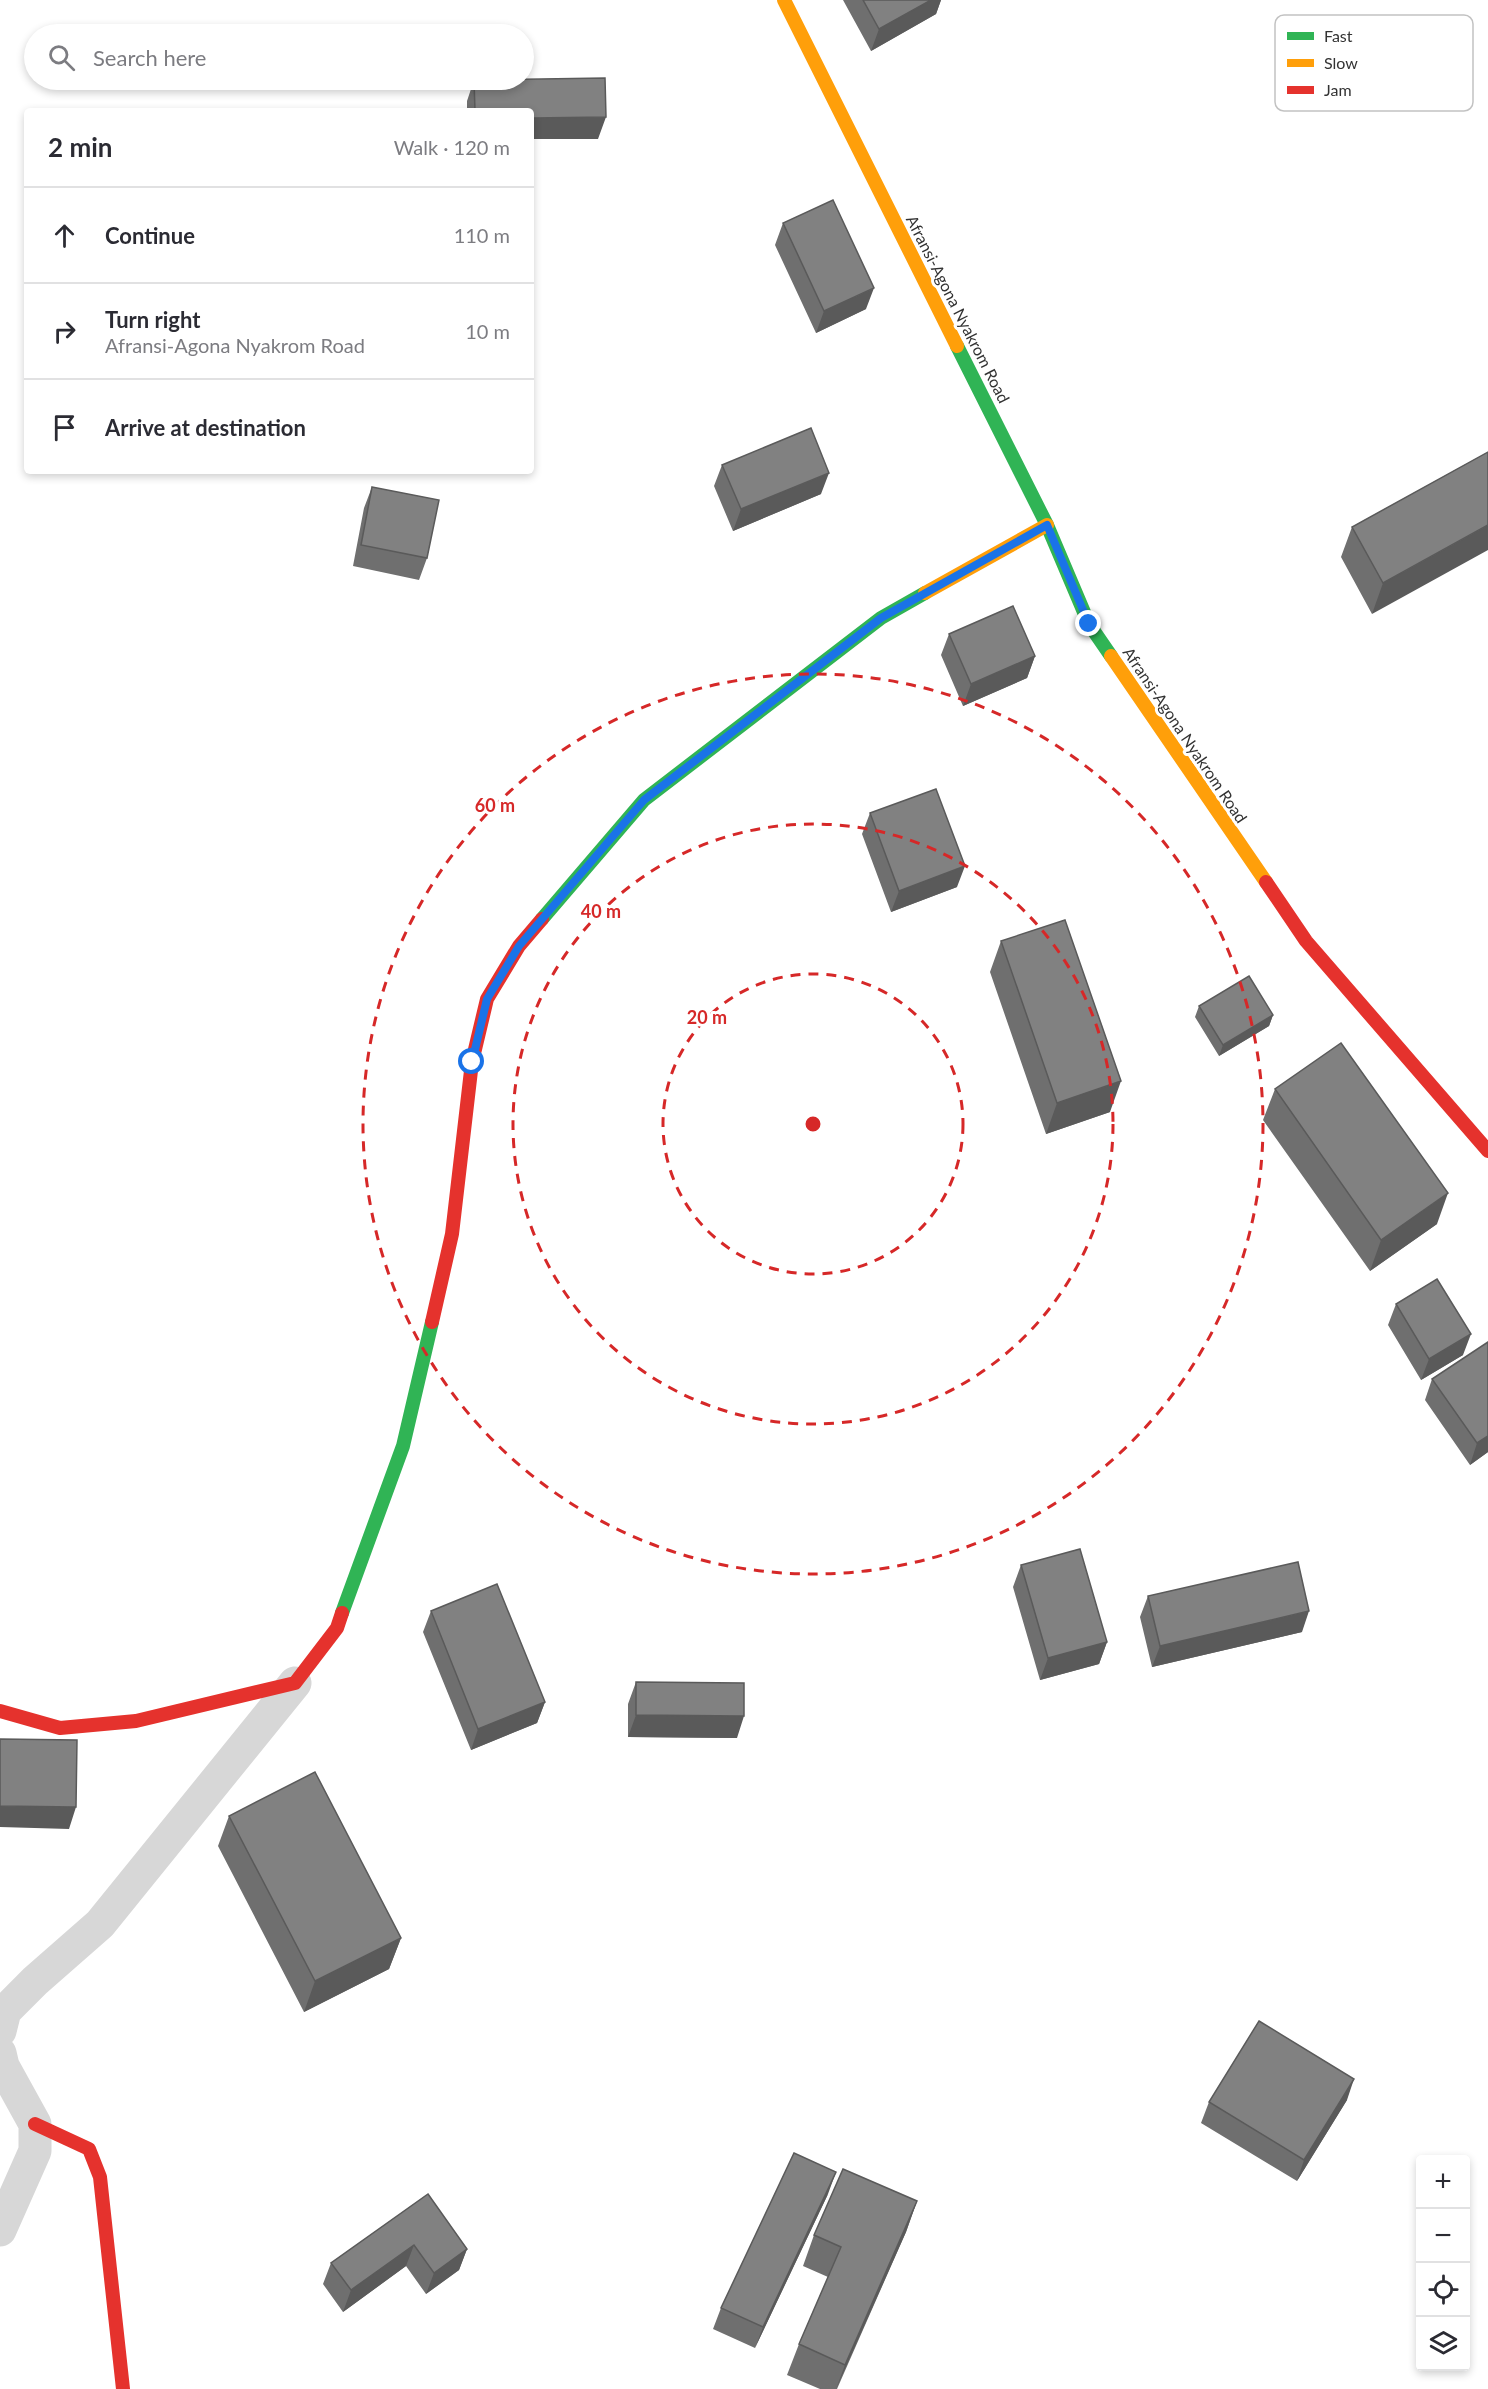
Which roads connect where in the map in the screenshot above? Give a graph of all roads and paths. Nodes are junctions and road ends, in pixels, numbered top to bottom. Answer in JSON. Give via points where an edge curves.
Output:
{"nodes":[{"id":1,"x":784,"y":0,"type":"edge"},
{"id":2,"x":1047,"y":525,"type":"junction"},
{"id":3,"x":1488,"y":1151,"type":"edge"},
{"id":4,"x":296,"y":1683,"type":"junction"},
{"id":5,"x":0,"y":1711,"type":"edge"},
{"id":6,"x":0,"y":2031,"type":"edge"},
{"id":7,"x":0,"y":2054,"type":"edge"},
{"id":8,"x":34,"y":2124,"type":"junction"},
{"id":9,"x":0,"y":2230,"type":"edge"},
{"id":10,"x":123,"y":2389,"type":"edge"}],
"edges":[{"from":1,"to":2,"type":"street","name":"Afransi-Agona Nyakrom Road"},
{"from":2,"to":3,"type":"street","name":"Afransi-Agona Nyakrom Road","via":[[1089,624],[1306,941]]},
{"from":2,"to":4,"type":"street","via":[[881,618],[644,800],[519,946],[487,999],[472,1062],[452,1234],[403,1446],[337,1628]]},
{"from":4,"to":5,"type":"street","via":[[136,1721],[60,1728]]},
{"from":4,"to":6,"type":"street","via":[[100,1924],[5,2011]]},
{"from":7,"to":8,"type":"street"},
{"from":8,"to":9,"type":"street","via":[[35,2151]]},
{"from":8,"to":10,"type":"street","via":[[88,2149],[100,2177]]}]}
